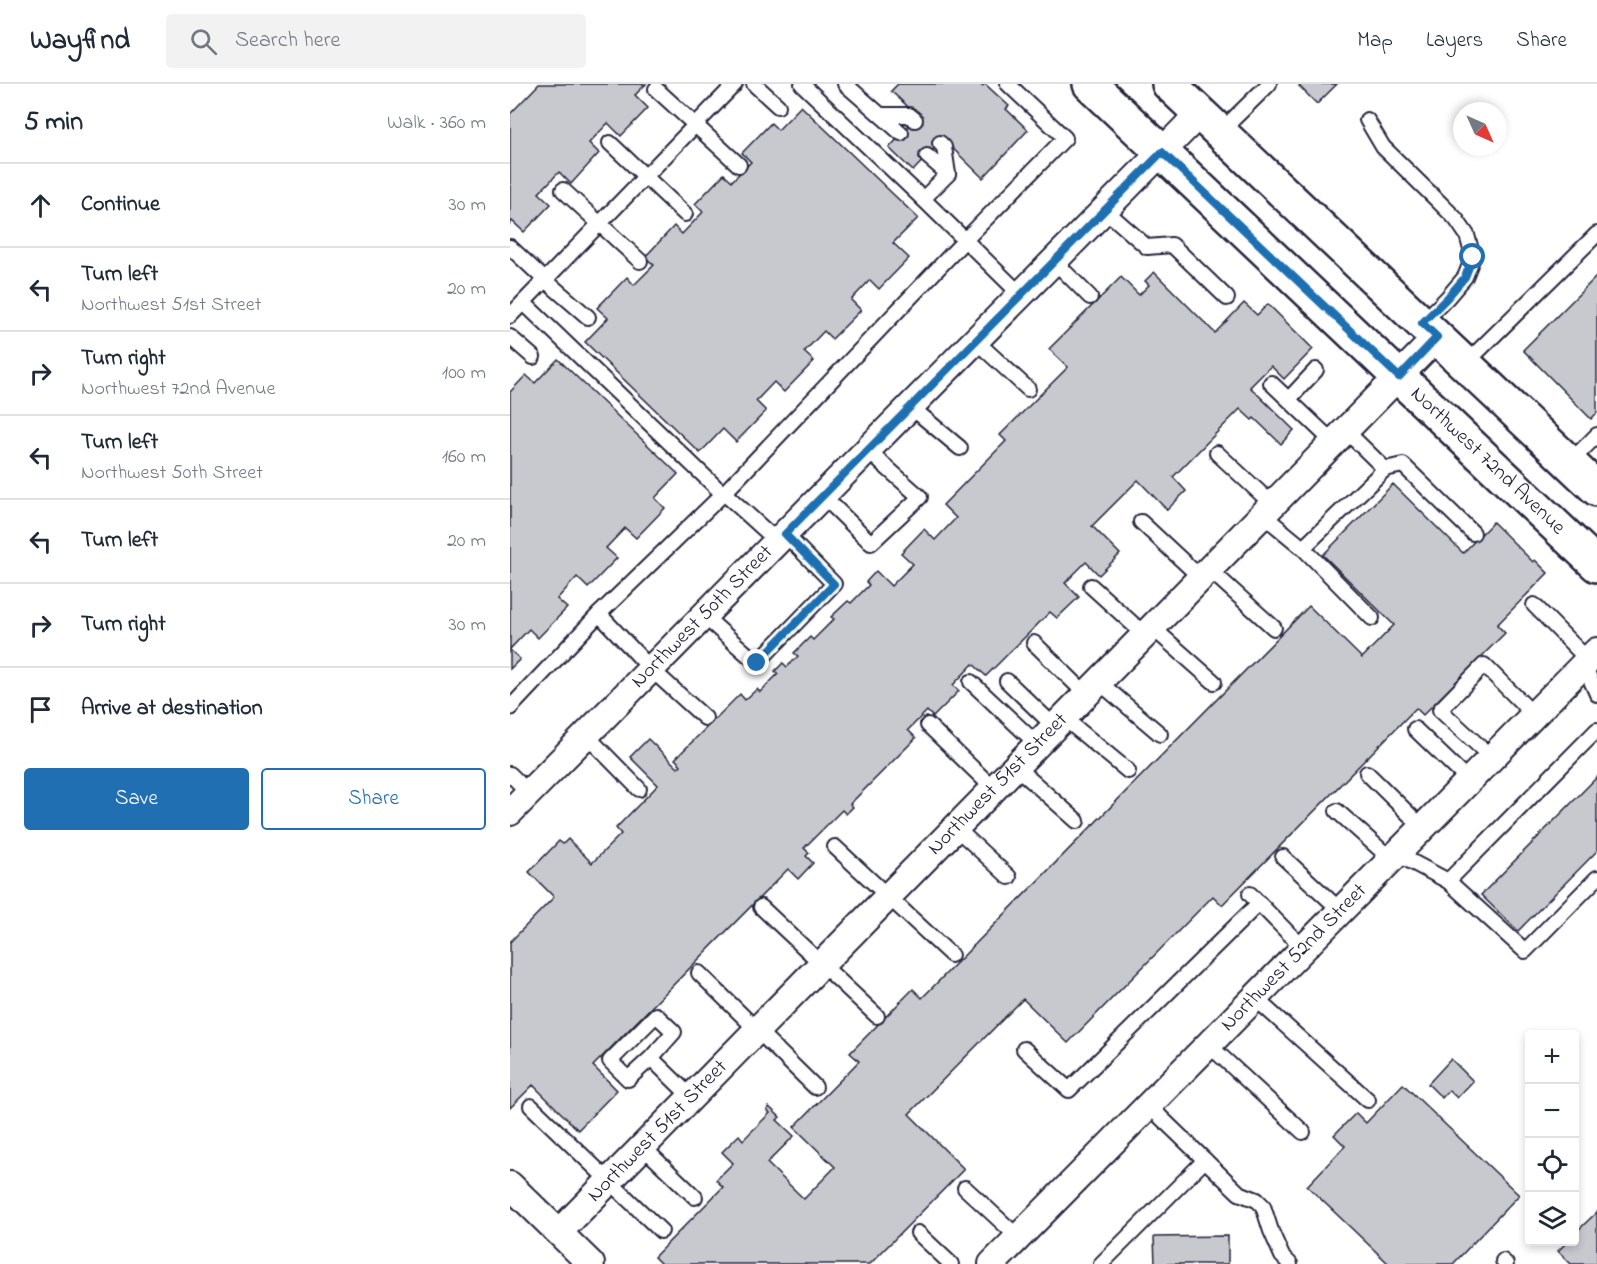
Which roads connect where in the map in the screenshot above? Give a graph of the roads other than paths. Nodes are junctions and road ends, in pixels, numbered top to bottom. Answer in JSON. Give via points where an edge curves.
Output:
{"nodes":[{"id":1,"x":735,"y":84,"type":"edge"},
{"id":2,"x":754,"y":84,"type":"edge"},
{"id":3,"x":802,"y":84,"type":"edge"},
{"id":4,"x":845,"y":84,"type":"edge"},
{"id":5,"x":1008,"y":84,"type":"edge"},
{"id":6,"x":1090,"y":84,"type":"edge"},
{"id":7,"x":1269,"y":84,"type":"edge"},
{"id":8,"x":656,"y":89,"type":"dead end"},
{"id":9,"x":1193,"y":102,"type":"edge"},
{"id":10,"x":778,"y":105,"type":"dead end"},
{"id":11,"x":881,"y":114,"type":"junction"},
{"id":12,"x":915,"y":120,"type":"dead end"},
{"id":13,"x":1367,"y":120,"type":"dead end"},
{"id":14,"x":696,"y":125,"type":"junction"},
{"id":15,"x":901,"y":133,"type":"dead end"},
{"id":16,"x":610,"y":143,"type":"dead end"},
{"id":17,"x":940,"y":143,"type":"dead end"},
{"id":18,"x":1162,"y":152,"type":"junction"},
{"id":19,"x":927,"y":156,"type":"dead end"},
{"id":20,"x":739,"y":165,"type":"dead end"},
{"id":21,"x":948,"y":174,"type":"junction"},
{"id":22,"x":645,"y":178,"type":"junction"},
{"id":23,"x":563,"y":190,"type":"dead end"},
{"id":24,"x":923,"y":199,"type":"junction"},
{"id":25,"x":1105,"y":210,"type":"junction"},
{"id":26,"x":685,"y":214,"type":"dead end"},
{"id":27,"x":600,"y":224,"type":"junction"},
{"id":28,"x":1597,"y":234,"type":"edge"},
{"id":29,"x":965,"y":240,"type":"junction"},
{"id":30,"x":510,"y":247,"type":"edge"},
{"id":31,"x":640,"y":261,"type":"dead end"},
{"id":32,"x":1054,"y":261,"type":"junction"},
{"id":33,"x":545,"y":280,"type":"junction"},
{"id":34,"x":1021,"y":295,"type":"junction"},
{"id":35,"x":1090,"y":297,"type":"dead end"},
{"id":36,"x":1227,"y":298,"type":"dead end"},
{"id":37,"x":524,"y":303,"type":"junction"},
{"id":38,"x":510,"y":316,"type":"edge"},
{"id":39,"x":588,"y":317,"type":"dead end"},
{"id":40,"x":1429,"y":330,"type":"junction"},
{"id":41,"x":510,"y":337,"type":"edge"},
{"id":42,"x":976,"y":341,"type":"junction"},
{"id":43,"x":533,"y":357,"type":"dead end"},
{"id":44,"x":1465,"y":364,"type":"junction"},
{"id":45,"x":1316,"y":370,"type":"dead end"},
{"id":46,"x":1399,"y":377,"type":"junction"},
{"id":47,"x":1271,"y":382,"type":"dead end"},
{"id":48,"x":1028,"y":389,"type":"dead end"},
{"id":49,"x":1289,"y":399,"type":"junction"},
{"id":50,"x":911,"y":407,"type":"junction"},
{"id":51,"x":1597,"y":435,"type":"edge"},
{"id":52,"x":1340,"y":437,"type":"junction"},
{"id":53,"x":960,"y":448,"type":"dead end"},
{"id":54,"x":868,"y":451,"type":"junction"},
{"id":55,"x":1217,"y":453,"type":"dead end"},
{"id":56,"x":1569,"y":462,"type":"junction"},
{"id":57,"x":1385,"y":469,"type":"junction"},
{"id":58,"x":1597,"y":489,"type":"edge"},
{"id":59,"x":724,"y":494,"type":"junction"},
{"id":60,"x":823,"y":496,"type":"junction"},
{"id":61,"x":1268,"y":510,"type":"junction"},
{"id":62,"x":1141,"y":522,"type":"dead end"},
{"id":63,"x":1473,"y":533,"type":"dead end"},
{"id":64,"x":781,"y":538,"type":"junction"},
{"id":65,"x":1303,"y":548,"type":"junction"},
{"id":66,"x":1597,"y":565,"type":"edge"},
{"id":67,"x":1205,"y":574,"type":"junction"},
{"id":68,"x":1091,"y":586,"type":"dead end"},
{"id":69,"x":1534,"y":604,"type":"dead end"},
{"id":70,"x":599,"y":614,"type":"junction"},
{"id":71,"x":704,"y":616,"type":"junction"},
{"id":72,"x":1372,"y":618,"type":"dead end"},
{"id":73,"x":1274,"y":628,"type":"dead end"},
{"id":74,"x":1149,"y":631,"type":"junction"},
{"id":75,"x":1034,"y":643,"type":"dead end"},
{"id":76,"x":1590,"y":659,"type":"edge"},
{"id":77,"x":651,"y":669,"type":"junction"},
{"id":78,"x":1007,"y":681,"type":"dead end"},
{"id":79,"x":971,"y":682,"type":"dead end"},
{"id":80,"x":1214,"y":682,"type":"dead end"},
{"id":81,"x":1093,"y":688,"type":"junction"},
{"id":82,"x":1597,"y":694,"type":"edge"},
{"id":83,"x":510,"y":708,"type":"edge"},
{"id":84,"x":1534,"y":715,"type":"junction"},
{"id":85,"x":705,"y":718,"type":"dead end"},
{"id":86,"x":928,"y":725,"type":"dead end"},
{"id":87,"x":1415,"y":729,"type":"dead end"},
{"id":88,"x":1052,"y":730,"type":"junction"},
{"id":89,"x":1597,"y":730,"type":"edge"},
{"id":90,"x":1160,"y":734,"type":"dead end"},
{"id":91,"x":586,"y":735,"type":"junction"},
{"id":92,"x":1492,"y":758,"type":"junction"},
{"id":93,"x":1016,"y":767,"type":"junction"},
{"id":94,"x":1128,"y":771,"type":"dead end"},
{"id":95,"x":1367,"y":773,"type":"dead end"},
{"id":96,"x":510,"y":774,"type":"edge"},
{"id":97,"x":1469,"y":781,"type":"junction"},
{"id":98,"x":639,"y":789,"type":"dead end"},
{"id":99,"x":994,"y":789,"type":"junction"},
{"id":100,"x":529,"y":793,"type":"junction"},
{"id":101,"x":1337,"y":811,"type":"dead end"},
{"id":102,"x":510,"y":812,"type":"edge"},
{"id":103,"x":1077,"y":821,"type":"dead end"},
{"id":104,"x":956,"y":828,"type":"junction"},
{"id":105,"x":1423,"y":828,"type":"junction"},
{"id":106,"x":835,"y":847,"type":"dead end"},
{"id":107,"x":1283,"y":857,"type":"dead end"},
{"id":108,"x":1394,"y":857,"type":"junction"},
{"id":109,"x":1009,"y":878,"type":"dead end"},
{"id":110,"x":1597,"y":878,"type":"edge"},
{"id":111,"x":1448,"y":881,"type":"junction"},
{"id":112,"x":889,"y":896,"type":"junction"},
{"id":113,"x":761,"y":907,"type":"dead end"},
{"id":114,"x":1341,"y":911,"type":"junction"},
{"id":115,"x":1304,"y":949,"type":"junction"},
{"id":116,"x":951,"y":955,"type":"dead end"},
{"id":117,"x":822,"y":965,"type":"junction"},
{"id":118,"x":699,"y":973,"type":"dead end"},
{"id":119,"x":1255,"y":998,"type":"junction"},
{"id":120,"x":877,"y":1016,"type":"dead end"},
{"id":121,"x":757,"y":1031,"type":"junction"},
{"id":122,"x":1209,"y":1045,"type":"junction"},
{"id":123,"x":1024,"y":1049,"type":"dead end"},
{"id":124,"x":651,"y":1058,"type":"junction"},
{"id":125,"x":815,"y":1087,"type":"dead end"},
{"id":126,"x":691,"y":1097,"type":"junction"},
{"id":127,"x":1368,"y":1100,"type":"dead end"},
{"id":128,"x":531,"y":1106,"type":"dead end"},
{"id":129,"x":1149,"y":1106,"type":"junction"},
{"id":130,"x":1303,"y":1132,"type":"dead end"},
{"id":131,"x":643,"y":1147,"type":"junction"},
{"id":132,"x":1205,"y":1160,"type":"junction"},
{"id":133,"x":609,"y":1181,"type":"junction"},
{"id":134,"x":510,"y":1185,"type":"edge"},
{"id":135,"x":965,"y":1188,"type":"dead end"},
{"id":136,"x":695,"y":1197,"type":"dead end"},
{"id":137,"x":661,"y":1231,"type":"dead end"},
{"id":138,"x":559,"y":1232,"type":"junction"},
{"id":139,"x":918,"y":1233,"type":"dead end"},
{"id":140,"x":1019,"y":1238,"type":"junction"},
{"id":141,"x":591,"y":1264,"type":"edge"},
{"id":142,"x":951,"y":1264,"type":"edge"},
{"id":143,"x":992,"y":1264,"type":"edge"},
{"id":144,"x":1101,"y":1264,"type":"edge"},
{"id":145,"x":1290,"y":1264,"type":"edge"}],
"edges":[{"from":1,"to":14,"type":"lane"},
{"from":2,"to":10,"type":"lane"},
{"from":3,"to":24,"type":"lane"},
{"from":4,"to":11,"type":"lane"},
{"from":5,"to":29,"type":"lane","via":[[1065,138]]},
{"from":6,"to":18,"type":"main road","name":"Northwest 72nd Avenue"},
{"from":7,"to":9,"type":"lane"},
{"from":8,"to":14,"type":"lane"},
{"from":9,"to":18,"type":"street","name":"Northwest 50th Street"},
{"from":9,"to":40,"type":"main road"},
{"from":11,"to":12,"type":"lane","via":[[909,115]]},
{"from":11,"to":15,"type":"lane"},
{"from":13,"to":40,"type":"lane","via":[[1383,147],[1456,219],[1467,235],[1473,257],[1465,277],[1447,298]]},
{"from":14,"to":20,"type":"lane"},
{"from":14,"to":22,"type":"lane"},
{"from":16,"to":22,"type":"lane"},
{"from":17,"to":21,"type":"lane"},
{"from":18,"to":25,"type":"street","name":"Northwest 50th Street"},
{"from":18,"to":46,"type":"main road","name":"Northwest 72nd Avenue"},
{"from":19,"to":21,"type":"lane"},
{"from":21,"to":24,"type":"lane"},
{"from":22,"to":26,"type":"lane"},
{"from":22,"to":27,"type":"lane"},
{"from":23,"to":27,"type":"lane"},
{"from":24,"to":29,"type":"lane"},
{"from":25,"to":32,"type":"street","name":"Northwest 50th Street"},
{"from":25,"to":36,"type":"lane","via":[[1147,247],[1173,244]]},
{"from":27,"to":31,"type":"lane"},
{"from":27,"to":33,"type":"lane"},
{"from":28,"to":44,"type":"lane"},
{"from":29,"to":34,"type":"lane"},
{"from":29,"to":59,"type":"lane"},
{"from":30,"to":33,"type":"lane"},
{"from":32,"to":34,"type":"street","name":"Northwest 50th Street"},
{"from":32,"to":35,"type":"lane"},
{"from":33,"to":37,"type":"lane"},
{"from":33,"to":39,"type":"lane"},
{"from":34,"to":42,"type":"street","name":"Northwest 50th Street"},
{"from":37,"to":38,"type":"lane"},
{"from":37,"to":59,"type":"lane"},
{"from":40,"to":44,"type":"main road"},
{"from":40,"to":46,"type":"street","name":"Northwest 51st Street"},
{"from":41,"to":43,"type":"lane"},
{"from":42,"to":48,"type":"lane"},
{"from":42,"to":50,"type":"street","name":"Northwest 50th Street"},
{"from":44,"to":56,"type":"main road"},
{"from":45,"to":49,"type":"lane"},
{"from":46,"to":52,"type":"street","name":"Northwest 51st Street"},
{"from":46,"to":66,"type":"main road","name":"Northwest 72nd Avenue"},
{"from":47,"to":49,"type":"lane"},
{"from":49,"to":52,"type":"lane"},
{"from":50,"to":53,"type":"lane"},
{"from":50,"to":54,"type":"street","name":"Northwest 50th Street"},
{"from":51,"to":56,"type":"lane"},
{"from":52,"to":57,"type":"lane"},
{"from":52,"to":61,"type":"street","name":"Northwest 51st Street"},
{"from":54,"to":60,"type":"street","name":"Northwest 50th Street"},
{"from":54,"to":60,"type":"lane","via":[[920,497],[871,543]]},
{"from":55,"to":61,"type":"lane"},
{"from":56,"to":58,"type":"main road"},
{"from":57,"to":63,"type":"lane","via":[[1403,465]]},
{"from":57,"to":65,"type":"lane"},
{"from":59,"to":64,"type":"lane"},
{"from":59,"to":70,"type":"lane"},
{"from":60,"to":64,"type":"street","name":"Northwest 50th Street"},
{"from":61,"to":65,"type":"lane"},
{"from":61,"to":67,"type":"street","name":"Northwest 51st Street"},
{"from":62,"to":67,"type":"lane"},
{"from":64,"to":71,"type":"street","name":"Northwest 50th Street"},
{"from":64,"to":71,"type":"lane","via":[[834,584],[757,663]]},
{"from":65,"to":72,"type":"lane"},
{"from":67,"to":73,"type":"lane"},
{"from":67,"to":74,"type":"street","name":"Northwest 51st Street"},
{"from":68,"to":74,"type":"lane"},
{"from":69,"to":76,"type":"lane"},
{"from":70,"to":77,"type":"lane"},
{"from":70,"to":83,"type":"lane"},
{"from":71,"to":77,"type":"street","name":"Northwest 50th Street"},
{"from":74,"to":80,"type":"lane"},
{"from":74,"to":81,"type":"street","name":"Northwest 51st Street"},
{"from":75,"to":81,"type":"lane"},
{"from":76,"to":82,"type":"lane"},
{"from":76,"to":84,"type":"street","name":"Northwest 52nd Street"},
{"from":77,"to":85,"type":"lane"},
{"from":77,"to":91,"type":"street","name":"Northwest 50th Street"},
{"from":78,"to":88,"type":"lane"},
{"from":79,"to":88,"type":"lane"},
{"from":81,"to":88,"type":"street","name":"Northwest 51st Street"},
{"from":81,"to":90,"type":"lane"},
{"from":84,"to":92,"type":"street","name":"Northwest 52nd Street"},
{"from":84,"to":92,"type":"lane","via":[[1484,665],[1440,710]]},
{"from":86,"to":99,"type":"lane"},
{"from":87,"to":97,"type":"lane"},
{"from":88,"to":93,"type":"street","name":"Northwest 51st Street"},
{"from":88,"to":94,"type":"lane"},
{"from":89,"to":111,"type":"lane"},
{"from":91,"to":98,"type":"lane"},
{"from":91,"to":100,"type":"street","name":"Northwest 50th Street"},
{"from":92,"to":97,"type":"street","name":"Northwest 52nd Street"},
{"from":93,"to":99,"type":"street","name":"Northwest 51st Street"},
{"from":93,"to":103,"type":"lane"},
{"from":95,"to":105,"type":"lane"},
{"from":96,"to":100,"type":"lane"},
{"from":97,"to":105,"type":"street","name":"Northwest 52nd Street"},
{"from":99,"to":104,"type":"street","name":"Northwest 51st Street"},
{"from":100,"to":102,"type":"street","name":"Northwest 50th Street"},
{"from":101,"to":108,"type":"lane"},
{"from":104,"to":109,"type":"lane"},
{"from":104,"to":112,"type":"street","name":"Northwest 51st Street"},
{"from":105,"to":108,"type":"street","name":"Northwest 52nd Street"},
{"from":106,"to":112,"type":"lane"},
{"from":107,"to":114,"type":"lane"},
{"from":108,"to":111,"type":"lane"},
{"from":108,"to":114,"type":"street","name":"Northwest 52nd Street"},
{"from":110,"to":111,"type":"lane","via":[[1525,951]]},
{"from":112,"to":116,"type":"lane"},
{"from":112,"to":117,"type":"street","name":"Northwest 51st Street"},
{"from":113,"to":117,"type":"lane"},
{"from":114,"to":115,"type":"street","name":"Northwest 52nd Street"},
{"from":115,"to":119,"type":"street","name":"Northwest 52nd Street"},
{"from":115,"to":123,"type":"lane","via":[[1255,898],[1069,1090]]},
{"from":117,"to":120,"type":"lane"},
{"from":117,"to":121,"type":"street","name":"Northwest 51st Street"},
{"from":118,"to":121,"type":"lane"},
{"from":119,"to":122,"type":"street","name":"Northwest 52nd Street"},
{"from":119,"to":127,"type":"lane"},
{"from":121,"to":125,"type":"lane"},
{"from":121,"to":126,"type":"street","name":"Northwest 51st Street"},
{"from":122,"to":129,"type":"street","name":"Northwest 52nd Street"},
{"from":122,"to":130,"type":"lane"},
{"from":124,"to":124,"type":"lane","via":[[674,1032],[656,1015],[610,1061],[628,1079]]},
{"from":124,"to":126,"type":"lane"},
{"from":126,"to":131,"type":"street","name":"Northwest 51st Street"},
{"from":128,"to":133,"type":"lane"},
{"from":129,"to":132,"type":"lane"},
{"from":129,"to":140,"type":"street","name":"Northwest 52nd Street"},
{"from":131,"to":133,"type":"street","name":"Northwest 51st Street"},
{"from":131,"to":136,"type":"lane"},
{"from":132,"to":144,"type":"lane"},
{"from":132,"to":145,"type":"lane","via":[[1239,1193],[1263,1206],[1282,1256]]},
{"from":133,"to":137,"type":"lane"},
{"from":133,"to":138,"type":"street","name":"Northwest 51st Street"},
{"from":134,"to":138,"type":"street"},
{"from":135,"to":140,"type":"lane"},
{"from":138,"to":141,"type":"street"},
{"from":139,"to":142,"type":"lane"},
{"from":140,"to":143,"type":"street","name":"Northwest 52nd Street"}]}
